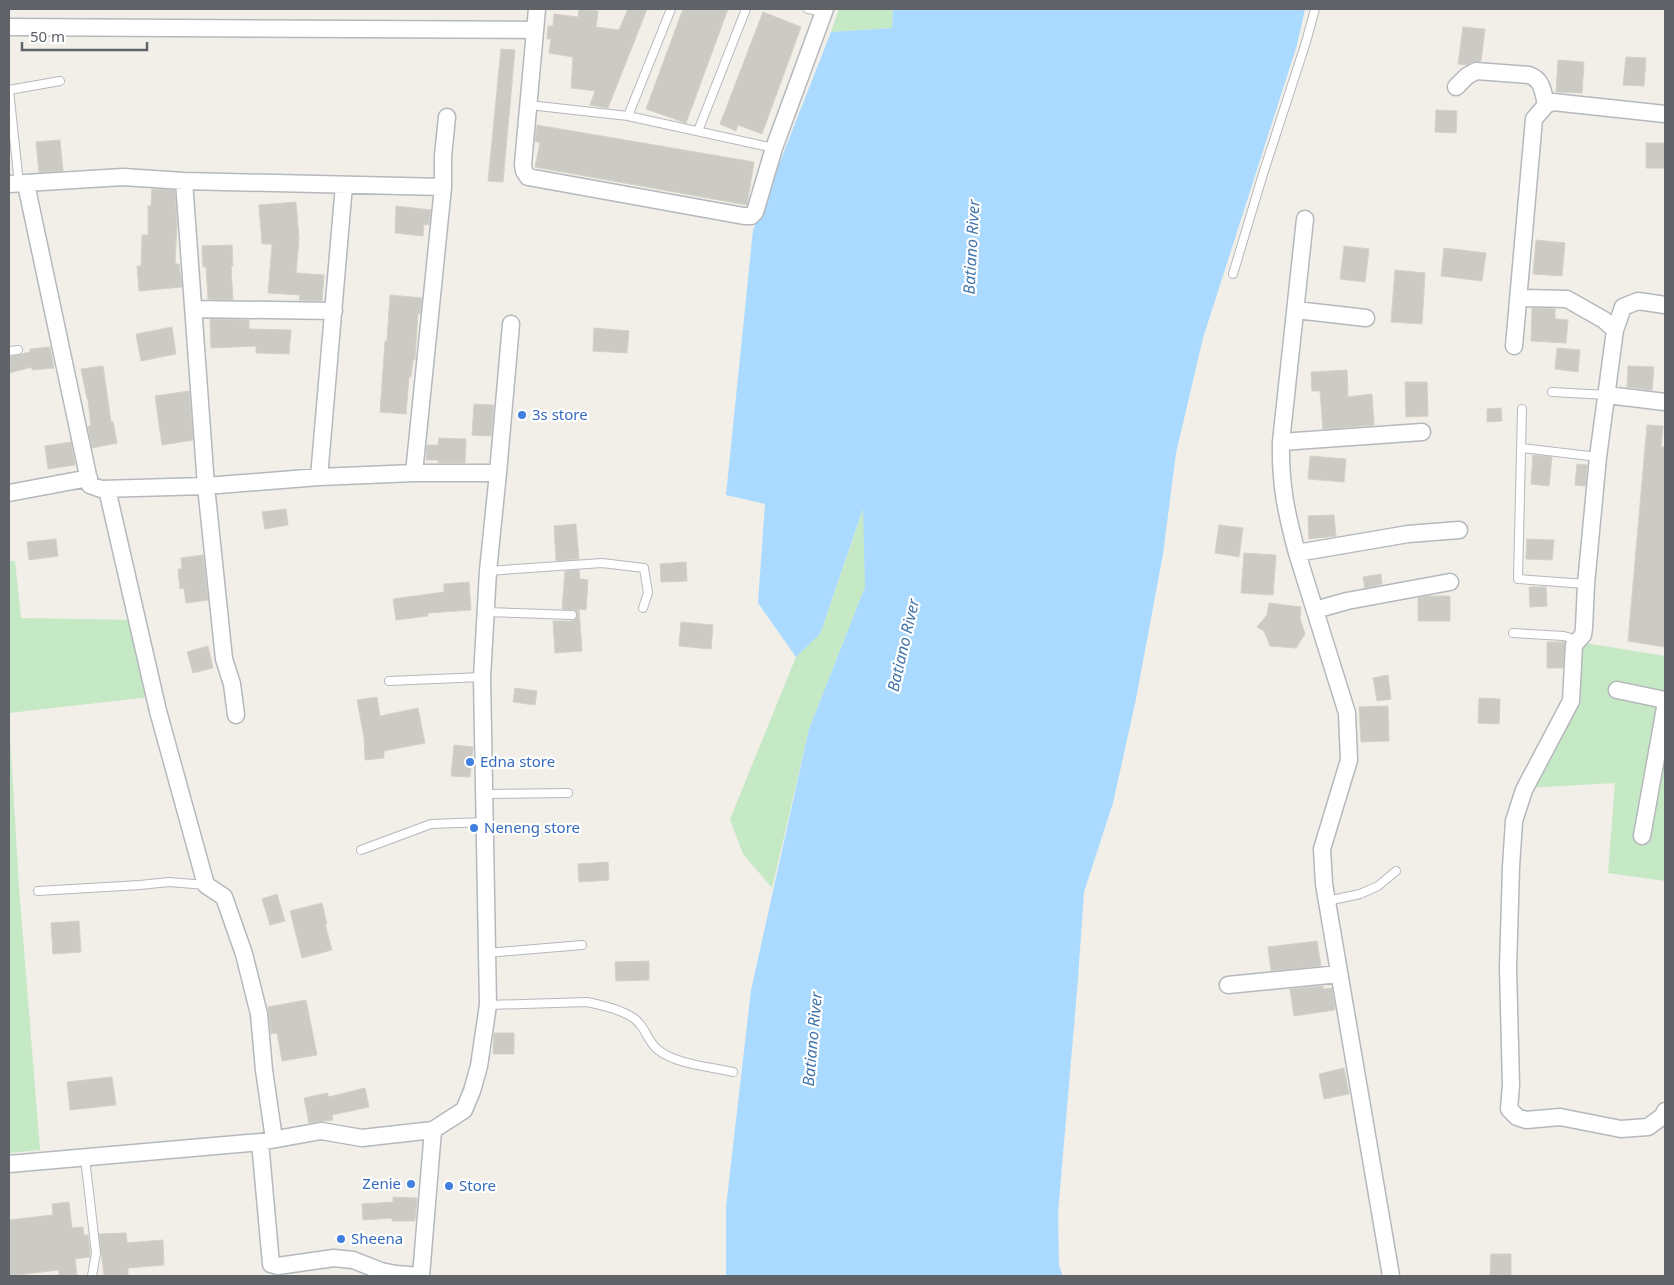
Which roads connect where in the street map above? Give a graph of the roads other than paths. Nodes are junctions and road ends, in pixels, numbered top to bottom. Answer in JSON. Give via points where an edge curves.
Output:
{"nodes":[{"id":1,"x":537,"y":9,"type":"edge"},
{"id":2,"x":671,"y":9,"type":"edge"},
{"id":3,"x":746,"y":9,"type":"edge"},
{"id":4,"x":808,"y":9,"type":"edge"},
{"id":5,"x":1315,"y":9,"type":"edge"},
{"id":6,"x":825,"y":10,"type":"edge"},
{"id":7,"x":9,"y":27,"type":"edge"},
{"id":8,"x":534,"y":30,"type":"junction"},
{"id":9,"x":60,"y":81,"type":"dead end"},
{"id":10,"x":1456,"y":87,"type":"dead end"},
{"id":11,"x":529,"y":105,"type":"junction"},
{"id":12,"x":1546,"y":105,"type":"junction"},
{"id":13,"x":1665,"y":114,"type":"edge"},
{"id":14,"x":628,"y":116,"type":"junction"},
{"id":15,"x":447,"y":117,"type":"dead end"},
{"id":16,"x":698,"y":131,"type":"junction"},
{"id":17,"x":774,"y":148,"type":"junction"},
{"id":18,"x":184,"y":182,"type":"junction"},
{"id":19,"x":18,"y":184,"type":"edge"},
{"id":20,"x":344,"y":185,"type":"junction"},
{"id":21,"x":443,"y":187,"type":"junction"},
{"id":22,"x":1305,"y":219,"type":"dead end"},
{"id":23,"x":1233,"y":274,"type":"dead end"},
{"id":24,"x":1519,"y":298,"type":"junction"},
{"id":25,"x":1665,"y":305,"type":"edge"},
{"id":26,"x":194,"y":308,"type":"junction"},
{"id":27,"x":1296,"y":310,"type":"junction"},
{"id":28,"x":334,"y":311,"type":"junction"},
{"id":29,"x":1366,"y":318,"type":"dead end"},
{"id":30,"x":511,"y":324,"type":"dead end"},
{"id":31,"x":1615,"y":330,"type":"junction"},
{"id":32,"x":1514,"y":346,"type":"dead end"},
{"id":33,"x":18,"y":350,"type":"dead end"},
{"id":34,"x":9,"y":351,"type":"edge"},
{"id":35,"x":1552,"y":392,"type":"dead end"},
{"id":36,"x":1607,"y":395,"type":"junction"},
{"id":37,"x":1665,"y":402,"type":"edge"},
{"id":38,"x":1522,"y":409,"type":"dead end"},
{"id":39,"x":1422,"y":432,"type":"dead end"},
{"id":40,"x":1281,"y":442,"type":"junction"},
{"id":41,"x":1522,"y":448,"type":"junction"},
{"id":42,"x":1598,"y":457,"type":"junction"},
{"id":43,"x":414,"y":473,"type":"junction"},
{"id":44,"x":498,"y":473,"type":"junction"},
{"id":45,"x":319,"y":477,"type":"junction"},
{"id":46,"x":89,"y":478,"type":"junction"},
{"id":47,"x":206,"y":486,"type":"junction"},
{"id":48,"x":10,"y":489,"type":"edge"},
{"id":49,"x":107,"y":489,"type":"junction"},
{"id":50,"x":1459,"y":530,"type":"dead end"},
{"id":51,"x":1297,"y":552,"type":"junction"},
{"id":52,"x":488,"y":571,"type":"junction"},
{"id":53,"x":1450,"y":582,"type":"dead end"},
{"id":54,"x":1586,"y":584,"type":"junction"},
{"id":55,"x":643,"y":608,"type":"dead end"},
{"id":56,"x":1316,"y":610,"type":"junction"},
{"id":57,"x":486,"y":612,"type":"junction"},
{"id":58,"x":572,"y":615,"type":"dead end"},
{"id":59,"x":1513,"y":633,"type":"dead end"},
{"id":60,"x":1577,"y":640,"type":"junction"},
{"id":61,"x":482,"y":677,"type":"junction"},
{"id":62,"x":389,"y":681,"type":"dead end"},
{"id":63,"x":1617,"y":690,"type":"dead end"},
{"id":64,"x":1665,"y":700,"type":"edge"},
{"id":65,"x":1665,"y":708,"type":"edge"},
{"id":66,"x":236,"y":716,"type":"dead end"},
{"id":67,"x":568,"y":793,"type":"dead end"},
{"id":68,"x":485,"y":794,"type":"junction"},
{"id":69,"x":485,"y":822,"type":"junction"},
{"id":70,"x":1642,"y":836,"type":"dead end"},
{"id":71,"x":361,"y":850,"type":"dead end"},
{"id":72,"x":1396,"y":871,"type":"dead end"},
{"id":73,"x":206,"y":885,"type":"junction"},
{"id":74,"x":38,"y":891,"type":"dead end"},
{"id":75,"x":1327,"y":901,"type":"junction"},
{"id":76,"x":582,"y":945,"type":"dead end"},
{"id":77,"x":487,"y":953,"type":"junction"},
{"id":78,"x":1339,"y":974,"type":"junction"},
{"id":79,"x":1228,"y":985,"type":"dead end"},
{"id":80,"x":488,"y":1004,"type":"junction"},
{"id":81,"x":733,"y":1072,"type":"dead end"},
{"id":82,"x":1665,"y":1111,"type":"edge"},
{"id":83,"x":432,"y":1130,"type":"junction"},
{"id":84,"x":267,"y":1141,"type":"junction"},
{"id":85,"x":84,"y":1158,"type":"junction"},
{"id":86,"x":9,"y":1164,"type":"edge"},
{"id":87,"x":92,"y":1276,"type":"edge"},
{"id":88,"x":421,"y":1276,"type":"edge"},
{"id":89,"x":1391,"y":1276,"type":"edge"}],
"edges":[{"from":1,"to":8,"type":"street"},
{"from":2,"to":14,"type":"lane"},
{"from":3,"to":16,"type":"lane"},
{"from":4,"to":6,"type":"lane"},
{"from":5,"to":23,"type":"lane"},
{"from":6,"to":17,"type":"street"},
{"from":7,"to":8,"type":"street"},
{"from":8,"to":11,"type":"street"},
{"from":9,"to":19,"type":"lane","via":[[9,90]]},
{"from":10,"to":12,"type":"street","via":[[1476,71],[1529,75],[1541,83]]},
{"from":11,"to":14,"type":"lane"},
{"from":11,"to":17,"type":"street","via":[[523,164],[528,177],[744,216],[751,216],[754,212]]},
{"from":12,"to":13,"type":"street","via":[[1553,102]]},
{"from":12,"to":24,"type":"street","via":[[1534,119]]},
{"from":14,"to":16,"type":"lane"},
{"from":15,"to":21,"type":"street"},
{"from":16,"to":17,"type":"lane"},
{"from":18,"to":19,"type":"street","via":[[123,177]]},
{"from":18,"to":20,"type":"street"},
{"from":18,"to":26,"type":"street"},
{"from":19,"to":46,"type":"street"},
{"from":20,"to":21,"type":"street"},
{"from":20,"to":28,"type":"street"},
{"from":21,"to":43,"type":"street"},
{"from":22,"to":27,"type":"street"},
{"from":24,"to":31,"type":"street","via":[[1567,299]]},
{"from":24,"to":32,"type":"street"},
{"from":25,"to":31,"type":"street","via":[[1638,301],[1623,307]]},
{"from":26,"to":28,"type":"street"},
{"from":26,"to":47,"type":"street"},
{"from":27,"to":29,"type":"street"},
{"from":27,"to":40,"type":"street"},
{"from":28,"to":45,"type":"street"},
{"from":30,"to":44,"type":"street"},
{"from":31,"to":36,"type":"street"},
{"from":33,"to":34,"type":"lane"},
{"from":35,"to":36,"type":"lane"},
{"from":36,"to":37,"type":"street"},
{"from":36,"to":42,"type":"street"},
{"from":38,"to":41,"type":"lane"},
{"from":39,"to":40,"type":"street"},
{"from":40,"to":51,"type":"street","via":[[1282,492]]},
{"from":41,"to":42,"type":"lane"},
{"from":41,"to":54,"type":"lane","via":[[1518,579]]},
{"from":42,"to":54,"type":"street"},
{"from":43,"to":44,"type":"street"},
{"from":43,"to":45,"type":"street"},
{"from":44,"to":52,"type":"street"},
{"from":45,"to":47,"type":"street"},
{"from":46,"to":48,"type":"street"},
{"from":46,"to":49,"type":"street","via":[[90,485]]},
{"from":47,"to":49,"type":"street"},
{"from":47,"to":66,"type":"street","via":[[224,659],[232,684]]},
{"from":49,"to":73,"type":"street","via":[[158,712]]},
{"from":50,"to":51,"type":"street","via":[[1408,534]]},
{"from":51,"to":56,"type":"street"},
{"from":52,"to":55,"type":"lane","via":[[602,563],[644,568],[648,593]]},
{"from":52,"to":57,"type":"street"},
{"from":53,"to":56,"type":"street"},
{"from":54,"to":60,"type":"street","via":[[1583,635]]},
{"from":56,"to":75,"type":"street","via":[[1347,712],[1350,760],[1322,849]]},
{"from":57,"to":58,"type":"lane"},
{"from":57,"to":61,"type":"street"},
{"from":59,"to":60,"type":"lane","via":[[1564,636]]},
{"from":60,"to":82,"type":"street","via":[[1571,701],[1524,790],[1514,821],[1508,968],[1509,1109],[1526,1120],[1560,1117],[1621,1130],[1648,1127]]},
{"from":61,"to":62,"type":"lane"},
{"from":61,"to":68,"type":"street"},
{"from":63,"to":64,"type":"street"},
{"from":65,"to":70,"type":"street"},
{"from":67,"to":68,"type":"lane"},
{"from":68,"to":69,"type":"street"},
{"from":69,"to":71,"type":"lane","via":[[431,824]]},
{"from":69,"to":77,"type":"street"},
{"from":72,"to":75,"type":"lane","via":[[1378,886],[1360,894]]},
{"from":73,"to":74,"type":"lane","via":[[169,882]]},
{"from":73,"to":84,"type":"street","via":[[224,897],[244,954],[259,1014]]},
{"from":75,"to":78,"type":"street"},
{"from":76,"to":77,"type":"lane"},
{"from":77,"to":80,"type":"street"},
{"from":78,"to":79,"type":"street"},
{"from":78,"to":89,"type":"street"},
{"from":80,"to":81,"type":"lane","via":[[586,1002],[602,1005],[631,1016],[657,1049],[674,1058]]},
{"from":80,"to":83,"type":"street","via":[[479,1066],[464,1110]]},
{"from":83,"to":84,"type":"street","via":[[362,1138],[321,1131]]},
{"from":83,"to":88,"type":"street"},
{"from":84,"to":85,"type":"street"},
{"from":84,"to":88,"type":"street","via":[[271,1264],[278,1266],[334,1258],[353,1260],[381,1271]]},
{"from":85,"to":86,"type":"street"},
{"from":85,"to":87,"type":"lane","via":[[96,1253]]}]}
